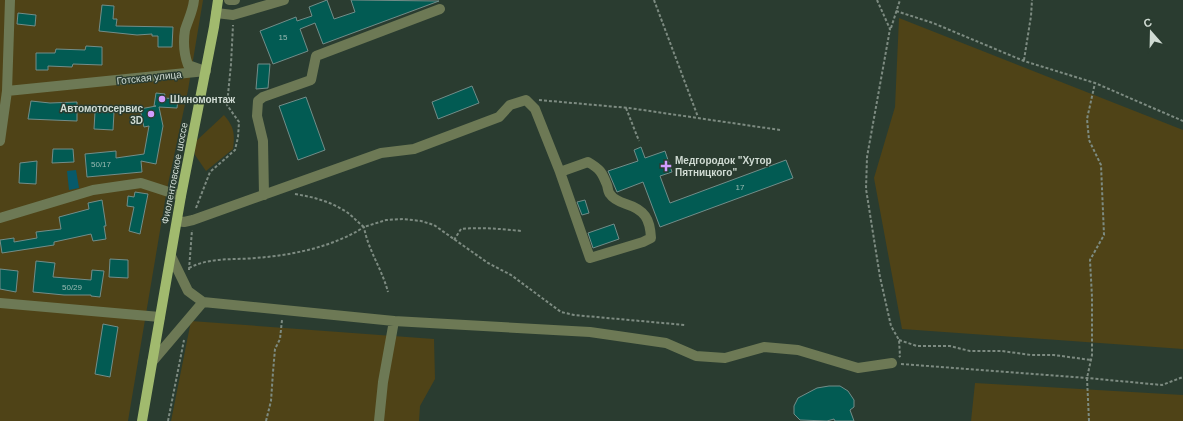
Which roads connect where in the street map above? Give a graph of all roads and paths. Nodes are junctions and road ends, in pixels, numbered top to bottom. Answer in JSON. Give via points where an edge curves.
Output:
{"nodes":[{"id":1,"x":10,"y":0,"type":"edge"},
{"id":2,"x":194,"y":0,"type":"edge"},
{"id":3,"x":218,"y":0,"type":"edge"},
{"id":4,"x":229,"y":0,"type":"edge"},
{"id":5,"x":235,"y":0,"type":"edge"},
{"id":6,"x":284,"y":0,"type":"edge"},
{"id":7,"x":654,"y":0,"type":"edge"},
{"id":8,"x":877,"y":0,"type":"edge"},
{"id":9,"x":900,"y":0,"type":"edge"},
{"id":10,"x":1032,"y":0,"type":"edge"},
{"id":11,"x":440,"y":9,"type":"dead end"},
{"id":12,"x":896,"y":11,"type":"junction"},
{"id":13,"x":216,"y":13,"type":"junction"},
{"id":14,"x":890,"y":30,"type":"junction"},
{"id":15,"x":1024,"y":61,"type":"junction"},
{"id":16,"x":206,"y":71,"type":"junction"},
{"id":17,"x":1095,"y":84,"type":"junction"},
{"id":18,"x":7,"y":91,"type":"junction"},
{"id":19,"x":526,"y":100,"type":"junction"},
{"id":20,"x":626,"y":108,"type":"junction"},
{"id":21,"x":698,"y":117,"type":"junction"},
{"id":22,"x":1183,"y":121,"type":"edge"},
{"id":23,"x":780,"y":130,"type":"dead end"},
{"id":24,"x":0,"y":141,"type":"edge"},
{"id":25,"x":639,"y":141,"type":"dead end"},
{"id":26,"x":560,"y":172,"type":"junction"},
{"id":27,"x":276,"y":190,"type":"junction"},
{"id":28,"x":264,"y":195,"type":"junction"},
{"id":29,"x":181,"y":196,"type":"junction"},
{"id":30,"x":0,"y":218,"type":"edge"},
{"id":31,"x":177,"y":222,"type":"junction"},
{"id":32,"x":364,"y":227,"type":"junction"},
{"id":33,"x":522,"y":231,"type":"dead end"},
{"id":34,"x":454,"y":240,"type":"junction"},
{"id":35,"x":171,"y":256,"type":"junction"},
{"id":36,"x":189,"y":268,"type":"dead end"},
{"id":37,"x":388,"y":292,"type":"dead end"},
{"id":38,"x":203,"y":302,"type":"junction"},
{"id":39,"x":0,"y":303,"type":"edge"},
{"id":40,"x":282,"y":310,"type":"junction"},
{"id":41,"x":160,"y":317,"type":"junction"},
{"id":42,"x":394,"y":321,"type":"junction"},
{"id":43,"x":685,"y":325,"type":"dead end"},
{"id":44,"x":899,"y":340,"type":"junction"},
{"id":45,"x":1092,"y":360,"type":"junction"},
{"id":46,"x":152,"y":362,"type":"junction"},
{"id":47,"x":892,"y":363,"type":"junction"},
{"id":48,"x":1087,"y":378,"type":"junction"},
{"id":49,"x":1183,"y":378,"type":"edge"},
{"id":50,"x":142,"y":421,"type":"edge"},
{"id":51,"x":266,"y":421,"type":"edge"},
{"id":52,"x":379,"y":421,"type":"edge"},
{"id":53,"x":1089,"y":421,"type":"edge"}],
"edges":[{"from":1,"to":18,"type":"street"},
{"from":2,"to":16,"type":"street","name":"Готская улица","via":[[185,31],[184,54],[188,65]]},
{"from":3,"to":13,"type":"main road","name":"Фиолентовское шоссе"},
{"from":4,"to":5,"type":"street"},
{"from":6,"to":13,"type":"street","via":[[233,15]]},
{"from":7,"to":21,"type":"path"},
{"from":8,"to":14,"type":"path"},
{"from":9,"to":12,"type":"path"},
{"from":10,"to":15,"type":"path"},
{"from":11,"to":28,"type":"street","via":[[316,56],[311,80],[258,101],[257,116],[263,141]]},
{"from":12,"to":14,"type":"path"},
{"from":12,"to":15,"type":"path","via":[[933,23]]},
{"from":13,"to":16,"type":"main road","name":"Фиолентовское шоссе"},
{"from":14,"to":44,"type":"path","via":[[867,157],[866,189],[890,326]]},
{"from":15,"to":17,"type":"path"},
{"from":16,"to":18,"type":"street","name":"Готская улица"},
{"from":16,"to":29,"type":"main road","name":"Фиолентовское шоссе"},
{"from":17,"to":22,"type":"path"},
{"from":17,"to":45,"type":"path","via":[[1087,119],[1089,140],[1101,165],[1104,236],[1090,260]]},
{"from":18,"to":24,"type":"street"},
{"from":19,"to":20,"type":"path"},
{"from":19,"to":26,"type":"street","via":[[535,109]]},
{"from":19,"to":27,"type":"street","via":[[510,105],[499,117],[414,149],[381,153]]},
{"from":20,"to":21,"type":"path"},
{"from":20,"to":25,"type":"path"},
{"from":21,"to":23,"type":"path"},
{"from":26,"to":26,"type":"street","via":[[590,258],[651,238],[651,226],[644,213],[610,195],[598,168],[588,162]]},
{"from":27,"to":28,"type":"street"},
{"from":27,"to":32,"type":"path","via":[[318,198],[334,204]]},
{"from":28,"to":31,"type":"street","via":[[193,220]]},
{"from":29,"to":30,"type":"street","via":[[141,183],[92,190]]},
{"from":29,"to":31,"type":"main road","name":"Фиолентовское шоссе"},
{"from":31,"to":35,"type":"main road","name":"Фиолентовское шоссе"},
{"from":32,"to":34,"type":"path","via":[[386,220],[421,221],[434,225]]},
{"from":32,"to":36,"type":"path","via":[[322,246],[284,255],[212,260]]},
{"from":32,"to":37,"type":"path","via":[[366,239]]},
{"from":33,"to":34,"type":"path","via":[[497,228],[461,229]]},
{"from":34,"to":43,"type":"path","via":[[511,275],[561,312]]},
{"from":35,"to":38,"type":"street","via":[[188,290]]},
{"from":35,"to":41,"type":"main road","name":"Фиолентовское шоссе"},
{"from":38,"to":40,"type":"street"},
{"from":38,"to":46,"type":"street"},
{"from":39,"to":41,"type":"street"},
{"from":40,"to":42,"type":"street"},
{"from":40,"to":51,"type":"path","via":[[280,339],[272,372],[271,401]]},
{"from":41,"to":46,"type":"main road","name":"Фиолентовское шоссе"},
{"from":42,"to":47,"type":"street","via":[[590,332],[666,343],[696,356],[725,358],[764,348],[798,350],[858,368]]},
{"from":42,"to":52,"type":"street"},
{"from":44,"to":45,"type":"path","via":[[917,346],[950,346],[970,352],[1002,351]]},
{"from":44,"to":47,"type":"path","via":[[900,356]]},
{"from":45,"to":48,"type":"path"},
{"from":46,"to":50,"type":"main road","name":"Фиолентовское шоссе"},
{"from":47,"to":48,"type":"path"},
{"from":48,"to":49,"type":"path","via":[[1162,385]]},
{"from":48,"to":53,"type":"path"}]}
